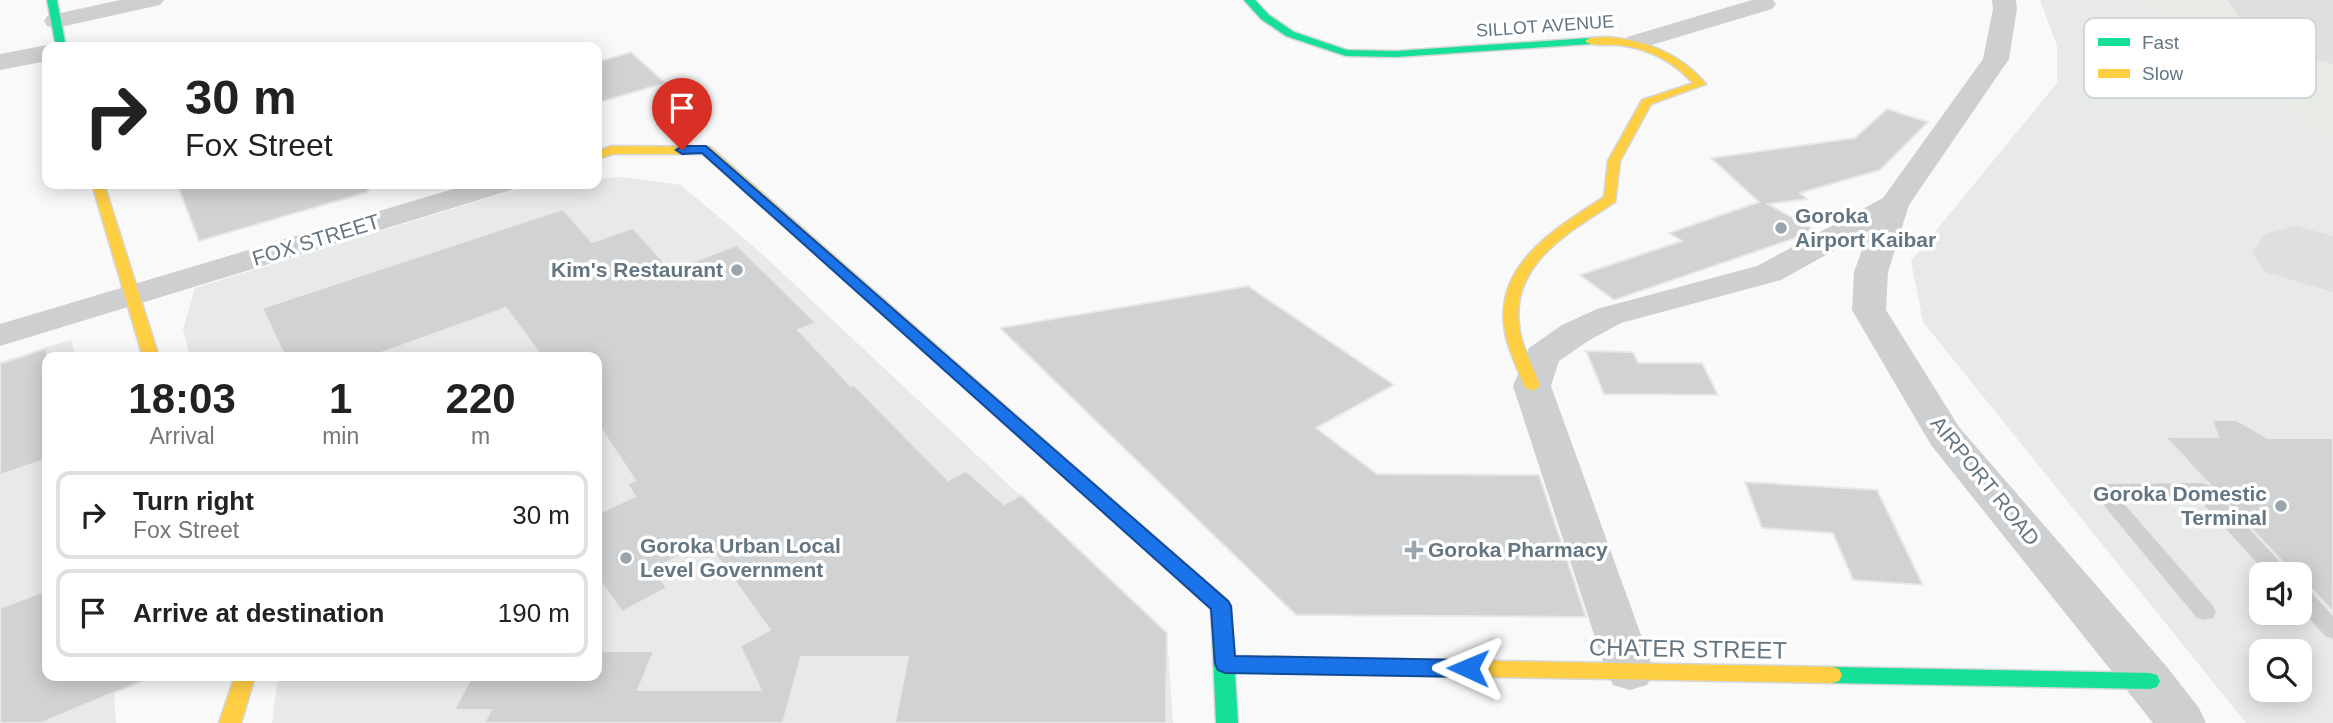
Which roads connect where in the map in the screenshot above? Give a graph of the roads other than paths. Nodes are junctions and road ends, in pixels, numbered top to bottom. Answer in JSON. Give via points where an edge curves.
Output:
{"nodes":[{"id":1,"x":152,"y":0,"type":"edge"},
{"id":2,"x":1249,"y":0,"type":"edge"},
{"id":3,"x":2004,"y":0,"type":"edge"},
{"id":4,"x":1764,"y":4,"type":"dead end"},
{"id":5,"x":54,"y":10,"type":"edge"},
{"id":6,"x":60,"y":42,"type":"edge"},
{"id":7,"x":1636,"y":42,"type":"junction"},
{"id":8,"x":42,"y":54,"type":"edge"},
{"id":9,"x":0,"y":62,"type":"edge"},
{"id":10,"x":602,"y":153,"type":"edge"},
{"id":11,"x":100,"y":189,"type":"edge"},
{"id":12,"x":485,"y":189,"type":"edge"},
{"id":13,"x":1894,"y":205,"type":"junction"},
{"id":14,"x":132,"y":296,"type":"junction"},
{"id":15,"x":0,"y":335,"type":"edge"},
{"id":16,"x":149,"y":352,"type":"edge"},
{"id":17,"x":1532,"y":386,"type":"junction"},
{"id":18,"x":2269,"y":562,"type":"edge"},
{"id":19,"x":2312,"y":607,"type":"edge"},
{"id":20,"x":2205,"y":612,"type":"dead end"},
{"id":21,"x":2333,"y":630,"type":"edge"},
{"id":22,"x":1225,"y":664,"type":"junction"},
{"id":23,"x":1630,"y":671,"type":"junction"},
{"id":24,"x":243,"y":681,"type":"edge"},
{"id":25,"x":2150,"y":681,"type":"junction"},
{"id":26,"x":230,"y":723,"type":"edge"},
{"id":27,"x":1227,"y":723,"type":"edge"},
{"id":28,"x":2181,"y":723,"type":"edge"}],
"edges":[{"from":1,"to":5,"type":"street"},
{"from":2,"to":7,"type":"street","name":"SILLOT AVENUE","via":[[1290,34],[1346,53],[1396,54],[1614,38]]},
{"from":3,"to":13,"type":"street","name":"AIRPORT ROAD","via":[[1996,59]]},
{"from":4,"to":7,"type":"street"},
{"from":5,"to":6,"type":"street"},
{"from":7,"to":17,"type":"street","name":"SILLOT AVENUE","via":[[1690,69],[1700,84],[1646,102],[1614,161],[1610,199],[1550,241],[1522,269],[1511,294],[1510,321]]},
{"from":8,"to":9,"type":"street"},
{"from":10,"to":22,"type":"street","via":[[706,150],[1221,606]]},
{"from":11,"to":14,"type":"street"},
{"from":12,"to":14,"type":"street","name":"FOX STREET"},
{"from":13,"to":17,"type":"street","via":[[1769,273],[1609,316],[1542,356]]},
{"from":13,"to":25,"type":"street","name":"AIRPORT ROAD","via":[[1871,272],[1869,310],[1945,436]]},
{"from":14,"to":15,"type":"street","name":"FOX STREET"},
{"from":14,"to":16,"type":"street"},
{"from":17,"to":23,"type":"street"},
{"from":18,"to":20,"type":"lane","via":[[2202,490],[2102,491]]},
{"from":19,"to":21,"type":"lane"},
{"from":22,"to":23,"type":"street","name":"CHATER STREET"},
{"from":22,"to":27,"type":"street"},
{"from":23,"to":25,"type":"street","name":"CHATER STREET"},
{"from":24,"to":26,"type":"street"},
{"from":25,"to":28,"type":"street","name":"AIRPORT ROAD"}]}
